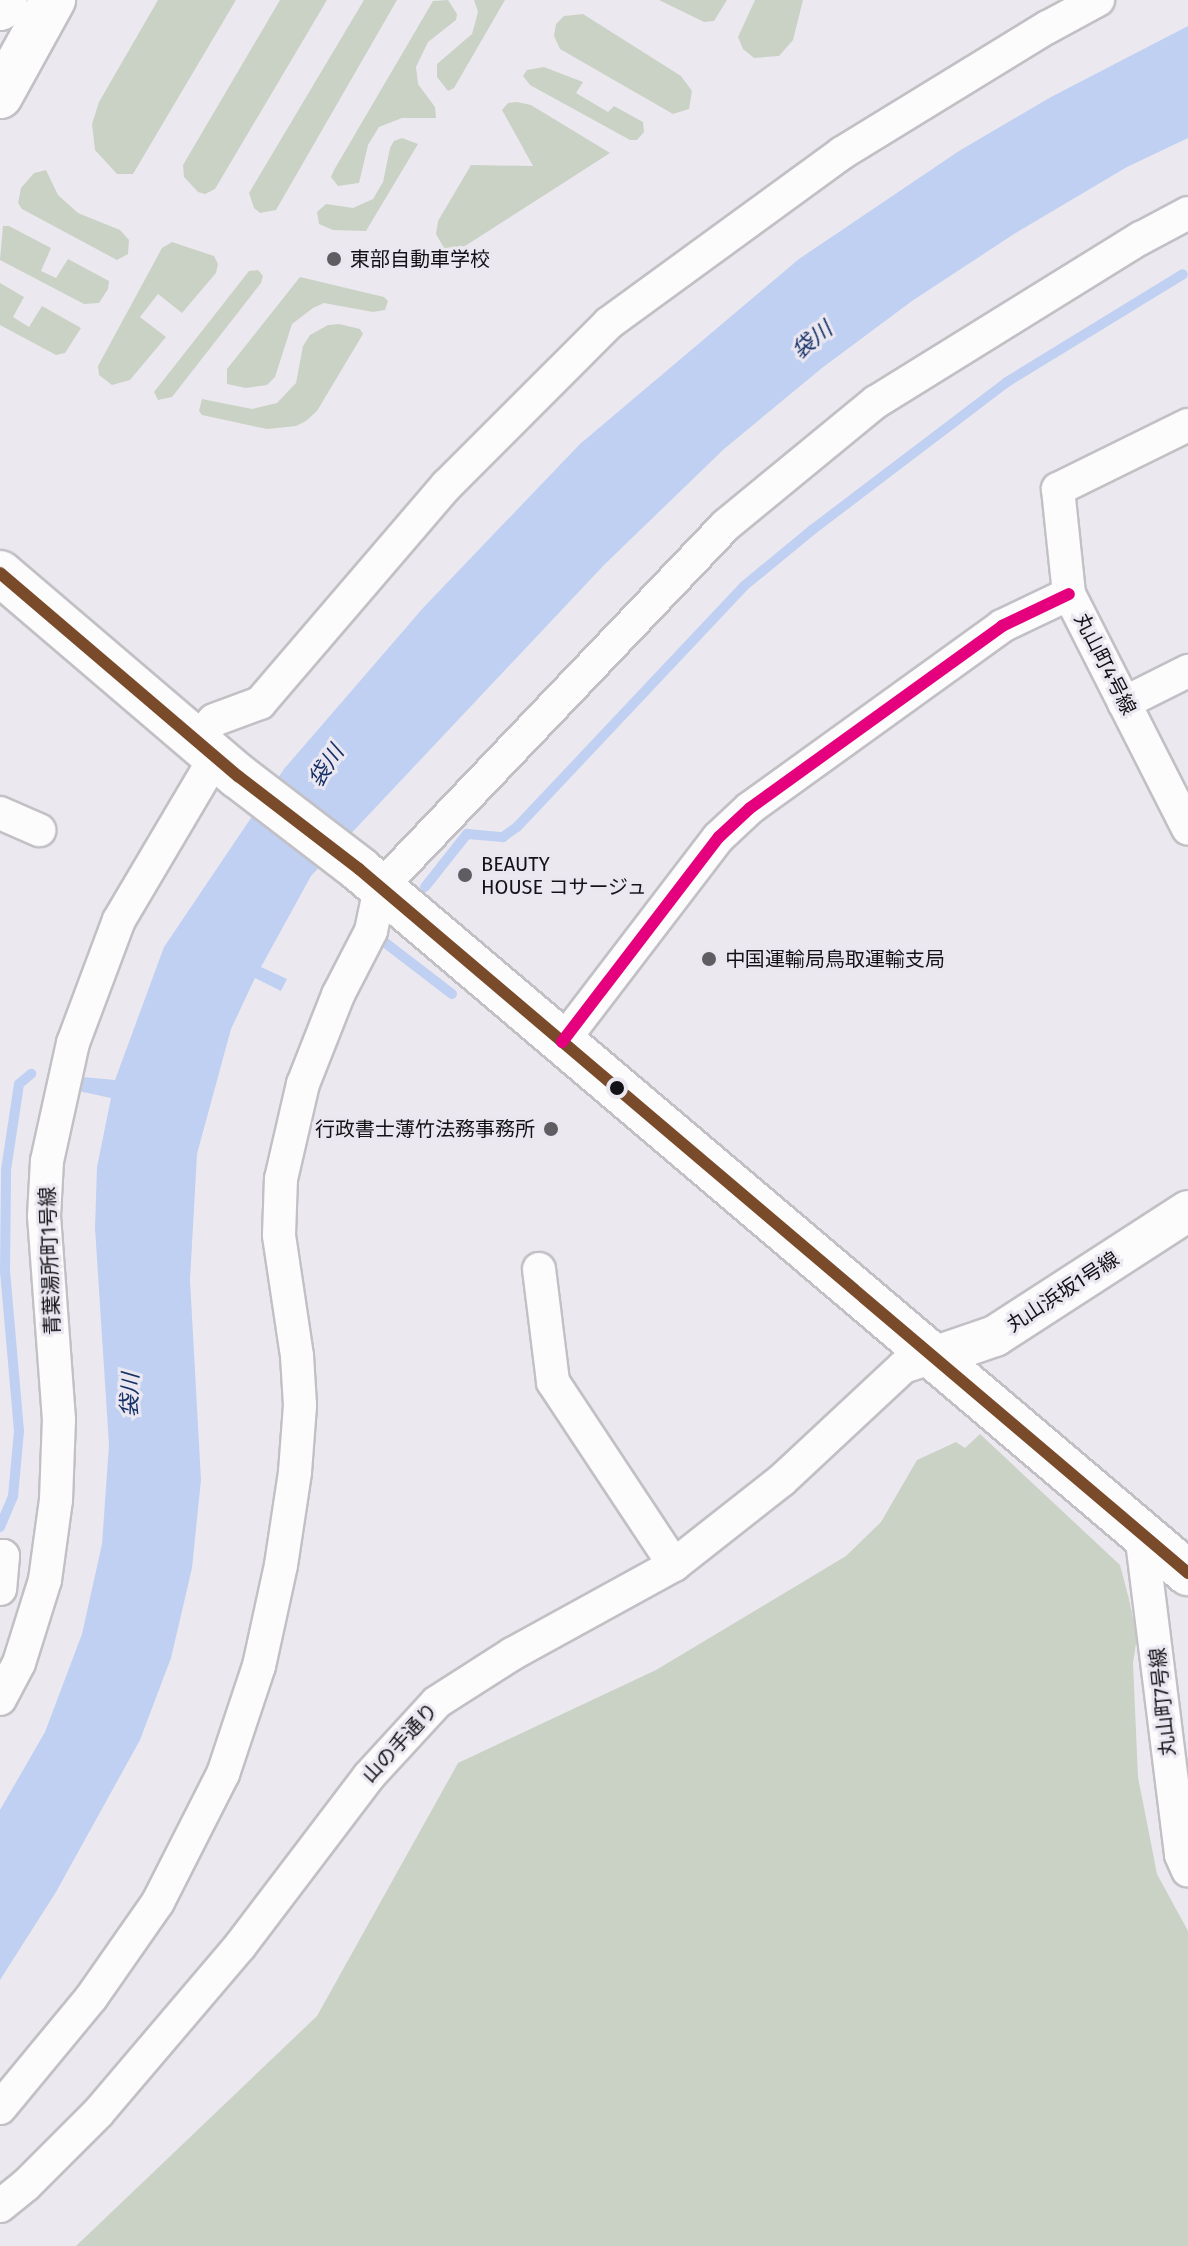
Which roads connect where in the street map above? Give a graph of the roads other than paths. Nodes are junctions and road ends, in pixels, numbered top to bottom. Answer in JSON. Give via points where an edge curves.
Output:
{"nodes":[{"id":1,"x":5,"y":0,"type":"edge"},
{"id":2,"x":53,"y":0,"type":"edge"},
{"id":3,"x":1098,"y":0,"type":"edge"},
{"id":4,"x":0,"y":8,"type":"edge"},
{"id":5,"x":0,"y":96,"type":"edge"},
{"id":6,"x":1188,"y":213,"type":"edge"},
{"id":7,"x":1188,"y":425,"type":"edge"},
{"id":8,"x":0,"y":573,"type":"edge"},
{"id":9,"x":1069,"y":594,"type":"junction"},
{"id":10,"x":1188,"y":671,"type":"edge"},
{"id":11,"x":1124,"y":703,"type":"junction"},
{"id":12,"x":217,"y":757,"type":"junction"},
{"id":13,"x":0,"y":813,"type":"edge"},
{"id":14,"x":1188,"y":829,"type":"edge"},
{"id":15,"x":39,"y":830,"type":"dead end"},
{"id":16,"x":370,"y":878,"type":"junction"},
{"id":17,"x":562,"y":1042,"type":"junction"},
{"id":18,"x":1188,"y":1211,"type":"edge"},
{"id":19,"x":539,"y":1269,"type":"dead end"},
{"id":20,"x":931,"y":1358,"type":"junction"},
{"id":21,"x":1141,"y":1533,"type":"junction"},
{"id":22,"x":0,"y":1556,"type":"edge"},
{"id":23,"x":674,"y":1565,"type":"junction"},
{"id":24,"x":1188,"y":1573,"type":"edge"},
{"id":25,"x":0,"y":1589,"type":"edge"},
{"id":26,"x":0,"y":1699,"type":"edge"},
{"id":27,"x":1188,"y":1871,"type":"edge"},
{"id":28,"x":0,"y":2108,"type":"edge"},
{"id":29,"x":0,"y":2206,"type":"edge"}],
"edges":[{"from":1,"to":4,"type":"main road"},
{"from":2,"to":5,"type":"main road"},
{"from":3,"to":12,"type":"street","via":[[842,153],[609,323],[447,485],[260,703],[214,720]]},
{"from":6,"to":16,"type":"street","via":[[876,402],[726,525]]},
{"from":7,"to":9,"type":"street","name":"丸山町4号線","via":[[1058,489]]},
{"from":8,"to":12,"type":"main road"},
{"from":9,"to":11,"type":"street","name":"丸山町4号線"},
{"from":9,"to":17,"type":"street","via":[[1002,626],[750,808],[719,837]]},
{"from":10,"to":11,"type":"street"},
{"from":11,"to":14,"type":"street","name":"丸山町4号線"},
{"from":12,"to":16,"type":"main road"},
{"from":12,"to":26,"type":"street","name":"青葉湯所町1号線","via":[[119,920],[73,1043],[47,1161],[44,1216],[59,1420],[56,1500],[45,1580],[19,1663]]},
{"from":13,"to":15,"type":"street"},
{"from":16,"to":17,"type":"main road"},
{"from":16,"to":28,"type":"street","via":[[371,931],[338,995],[303,1084],[281,1179],[279,1235],[300,1405],[283,1549],[259,1666],[223,1774],[158,1902],[91,1998]]},
{"from":17,"to":20,"type":"main road"},
{"from":18,"to":20,"type":"street","name":"丸山浜坂1号線","via":[[995,1336]]},
{"from":19,"to":23,"type":"street","via":[[553,1382]]},
{"from":20,"to":21,"type":"main road"},
{"from":20,"to":23,"type":"street","name":"山の手通り","via":[[903,1367],[782,1480]]},
{"from":21,"to":24,"type":"main road"},
{"from":21,"to":27,"type":"street","name":"丸山町7号線","via":[[1181,1855]]},
{"from":22,"to":25,"type":"street"},
{"from":23,"to":29,"type":"street","name":"山の手通り","via":[[512,1654],[437,1702],[369,1776],[240,1946],[98,2113]]}]}
